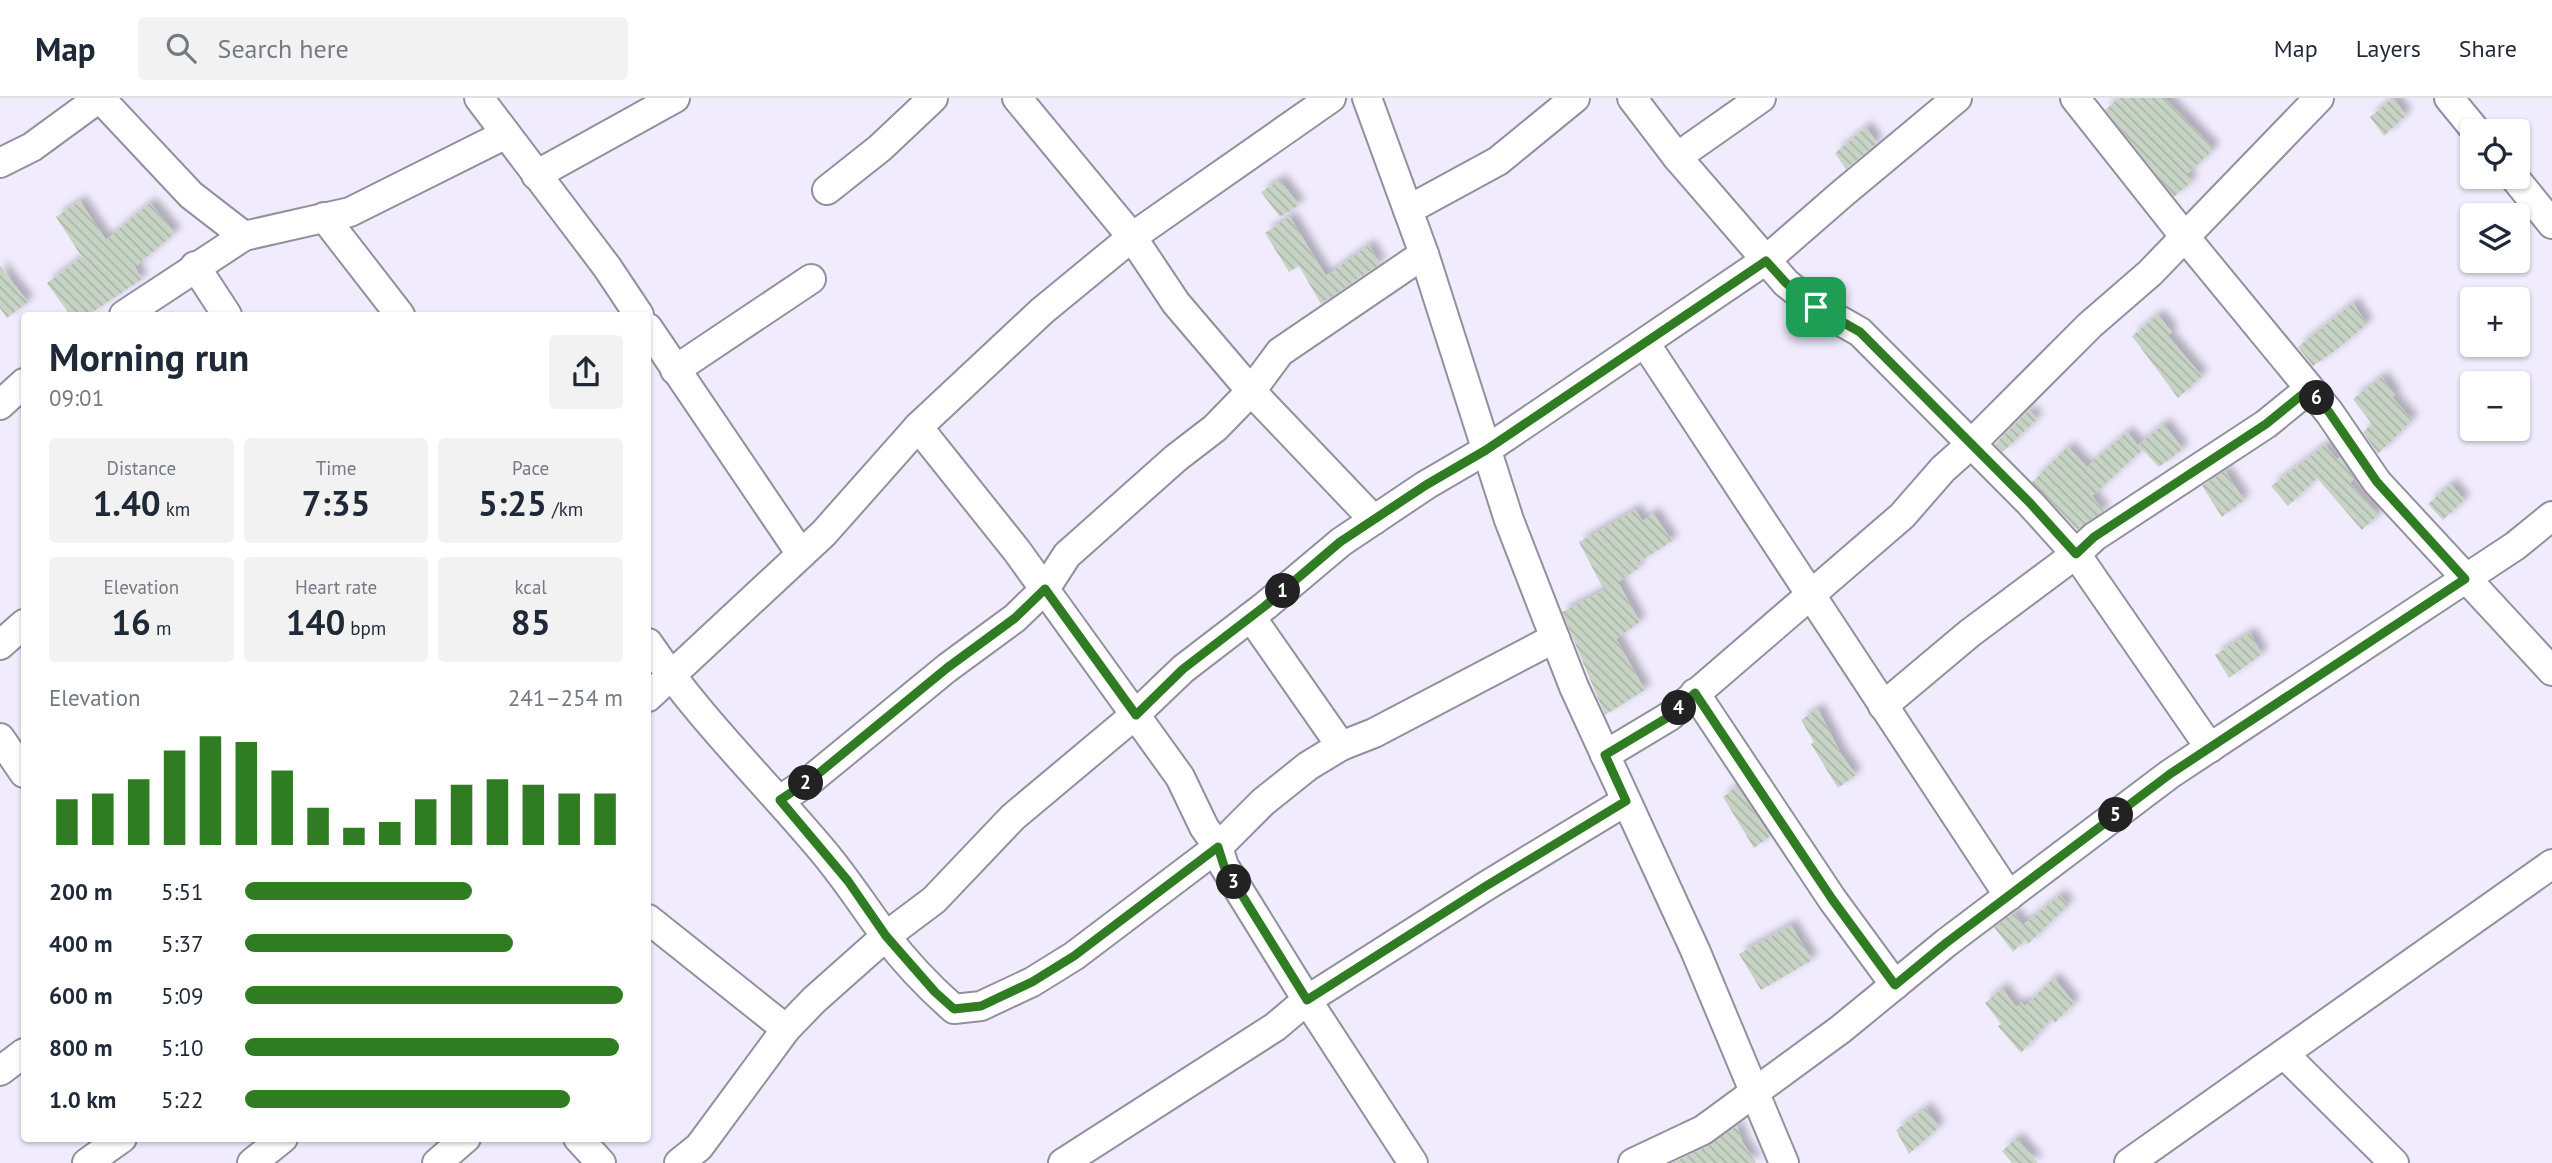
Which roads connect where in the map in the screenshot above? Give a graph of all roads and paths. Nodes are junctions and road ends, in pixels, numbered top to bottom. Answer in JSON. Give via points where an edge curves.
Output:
{"nodes":[{"id":1,"x":99,"y":98,"type":"edge"},
{"id":2,"x":479,"y":98,"type":"edge"},
{"id":3,"x":675,"y":98,"type":"edge"},
{"id":4,"x":933,"y":98,"type":"edge"},
{"id":5,"x":1017,"y":98,"type":"edge"},
{"id":6,"x":1331,"y":98,"type":"edge"},
{"id":7,"x":1367,"y":98,"type":"edge"},
{"id":8,"x":1575,"y":98,"type":"edge"},
{"id":9,"x":1632,"y":98,"type":"edge"},
{"id":10,"x":1761,"y":98,"type":"edge"},
{"id":11,"x":1957,"y":98,"type":"edge"},
{"id":12,"x":2076,"y":98,"type":"edge"},
{"id":13,"x":2319,"y":98,"type":"edge"},
{"id":14,"x":2449,"y":98,"type":"edge"},
{"id":15,"x":2466,"y":119,"type":"edge"},
{"id":16,"x":506,"y":134,"type":"junction"},
{"id":17,"x":1676,"y":157,"type":"junction"},
{"id":18,"x":0,"y":163,"type":"edge"},
{"id":19,"x":537,"y":175,"type":"junction"},
{"id":20,"x":2524,"y":189,"type":"edge"},
{"id":21,"x":827,"y":190,"type":"dead end"},
{"id":22,"x":1408,"y":210,"type":"junction"},
{"id":23,"x":324,"y":217,"type":"junction"},
{"id":24,"x":2552,"y":224,"type":"edge"},
{"id":25,"x":244,"y":236,"type":"junction"},
{"id":26,"x":1132,"y":237,"type":"junction"},
{"id":27,"x":2185,"y":237,"type":"junction"},
{"id":28,"x":1424,"y":254,"type":"junction"},
{"id":29,"x":1766,"y":261,"type":"junction"},
{"id":30,"x":195,"y":267,"type":"junction"},
{"id":31,"x":811,"y":279,"type":"dead end"},
{"id":32,"x":128,"y":312,"type":"edge"},
{"id":33,"x":225,"y":312,"type":"edge"},
{"id":34,"x":398,"y":312,"type":"edge"},
{"id":35,"x":637,"y":312,"type":"edge"},
{"id":36,"x":651,"y":332,"type":"edge"},
{"id":37,"x":1645,"y":343,"type":"junction"},
{"id":38,"x":676,"y":370,"type":"junction"},
{"id":39,"x":21,"y":386,"type":"edge"},
{"id":40,"x":2309,"y":389,"type":"junction"},
{"id":41,"x":1251,"y":391,"type":"junction"},
{"id":42,"x":0,"y":405,"type":"edge"},
{"id":43,"x":918,"y":428,"type":"junction"},
{"id":44,"x":1970,"y":445,"type":"junction"},
{"id":45,"x":1486,"y":450,"type":"junction"},
{"id":46,"x":2552,"y":516,"type":"edge"},
{"id":47,"x":1374,"y":520,"type":"junction"},
{"id":48,"x":801,"y":554,"type":"junction"},
{"id":49,"x":2076,"y":554,"type":"junction"},
{"id":50,"x":2465,"y":579,"type":"junction"},
{"id":51,"x":1045,"y":589,"type":"junction"},
{"id":52,"x":1810,"y":594,"type":"junction"},
{"id":53,"x":1251,"y":617,"type":"junction"},
{"id":54,"x":21,"y":627,"type":"edge"},
{"id":55,"x":1555,"y":638,"type":"junction"},
{"id":56,"x":0,"y":645,"type":"edge"},
{"id":57,"x":651,"y":648,"type":"edge"},
{"id":58,"x":2552,"y":671,"type":"edge"},
{"id":59,"x":669,"y":675,"type":"junction"},
{"id":60,"x":1695,"y":693,"type":"junction"},
{"id":61,"x":651,"y":694,"type":"edge"},
{"id":62,"x":1883,"y":706,"type":"junction"},
{"id":63,"x":1136,"y":715,"type":"junction"},
{"id":64,"x":2,"y":745,"type":"edge"},
{"id":65,"x":1341,"y":746,"type":"junction"},
{"id":66,"x":2210,"y":748,"type":"junction"},
{"id":67,"x":1605,"y":755,"type":"junction"},
{"id":68,"x":21,"y":769,"type":"edge"},
{"id":69,"x":780,"y":800,"type":"junction"},
{"id":70,"x":1626,"y":801,"type":"junction"},
{"id":71,"x":1218,"y":847,"type":"junction"},
{"id":72,"x":2552,"y":864,"type":"edge"},
{"id":73,"x":2009,"y":896,"type":"junction"},
{"id":74,"x":651,"y":921,"type":"edge"},
{"id":75,"x":886,"y":936,"type":"junction"},
{"id":76,"x":1895,"y":985,"type":"junction"},
{"id":77,"x":1307,"y":1000,"type":"junction"},
{"id":78,"x":786,"y":1029,"type":"junction"},
{"id":79,"x":2284,"y":1054,"type":"junction"},
{"id":80,"x":21,"y":1055,"type":"edge"},
{"id":81,"x":0,"y":1071,"type":"edge"},
{"id":82,"x":1755,"y":1093,"type":"junction"},
{"id":83,"x":278,"y":1142,"type":"edge"},
{"id":84,"x":461,"y":1142,"type":"edge"},
{"id":85,"x":582,"y":1142,"type":"edge"},
{"id":86,"x":120,"y":1148,"type":"edge"},
{"id":87,"x":87,"y":1163,"type":"edge"},
{"id":88,"x":253,"y":1163,"type":"edge"},
{"id":89,"x":437,"y":1163,"type":"edge"},
{"id":90,"x":601,"y":1163,"type":"edge"},
{"id":91,"x":679,"y":1163,"type":"edge"},
{"id":92,"x":1063,"y":1163,"type":"edge"},
{"id":93,"x":1413,"y":1163,"type":"edge"},
{"id":94,"x":1633,"y":1163,"type":"edge"},
{"id":95,"x":1784,"y":1163,"type":"edge"},
{"id":96,"x":2129,"y":1163,"type":"edge"},
{"id":97,"x":2395,"y":1163,"type":"edge"}],
"edges":[{"from":1,"to":18,"type":"street"},
{"from":1,"to":25,"type":"street","via":[[191,195]]},
{"from":2,"to":16,"type":"street"},
{"from":3,"to":19,"type":"street"},
{"from":4,"to":21,"type":"street"},
{"from":5,"to":26,"type":"street"},
{"from":6,"to":26,"type":"street"},
{"from":7,"to":22,"type":"street"},
{"from":8,"to":22,"type":"street","via":[[1498,161]]},
{"from":9,"to":17,"type":"street"},
{"from":10,"to":17,"type":"street"},
{"from":11,"to":29,"type":"street"},
{"from":12,"to":27,"type":"street"},
{"from":13,"to":27,"type":"street"},
{"from":14,"to":15,"type":"street"},
{"from":16,"to":19,"type":"street"},
{"from":16,"to":23,"type":"street","via":[[350,212]]},
{"from":17,"to":29,"type":"street"},
{"from":19,"to":35,"type":"street"},
{"from":20,"to":24,"type":"street"},
{"from":22,"to":28,"type":"street"},
{"from":23,"to":25,"type":"street"},
{"from":23,"to":34,"type":"street"},
{"from":25,"to":30,"type":"street"},
{"from":26,"to":41,"type":"street","via":[[1176,303]]},
{"from":26,"to":43,"type":"street","via":[[1042,311]]},
{"from":27,"to":40,"type":"street"},
{"from":27,"to":44,"type":"street"},
{"from":28,"to":41,"type":"street","via":[[1280,352]]},
{"from":28,"to":45,"type":"street"},
{"from":29,"to":37,"type":"street"},
{"from":29,"to":44,"type":"street","via":[[1816,307],[1860,332]]},
{"from":30,"to":32,"type":"street"},
{"from":30,"to":33,"type":"street"},
{"from":31,"to":38,"type":"street"},
{"from":36,"to":38,"type":"street"},
{"from":37,"to":45,"type":"street"},
{"from":37,"to":52,"type":"street"},
{"from":38,"to":48,"type":"street"},
{"from":39,"to":42,"type":"street"},
{"from":40,"to":49,"type":"street","via":[[2266,424],[2094,537]]},
{"from":40,"to":50,"type":"street","via":[[2377,482]]},
{"from":41,"to":47,"type":"street"},
{"from":41,"to":51,"type":"street","via":[[1067,555]]},
{"from":43,"to":48,"type":"street"},
{"from":43,"to":51,"type":"street"},
{"from":44,"to":49,"type":"street"},
{"from":44,"to":52,"type":"street","via":[[1902,516]]},
{"from":45,"to":47,"type":"street"},
{"from":45,"to":55,"type":"street"},
{"from":46,"to":50,"type":"street"},
{"from":47,"to":53,"type":"street","via":[[1340,542]]},
{"from":48,"to":59,"type":"street"},
{"from":49,"to":62,"type":"street","via":[[1969,633]]},
{"from":49,"to":66,"type":"street"},
{"from":50,"to":58,"type":"street"},
{"from":50,"to":66,"type":"street"},
{"from":51,"to":63,"type":"street"},
{"from":51,"to":69,"type":"street","via":[[1015,618]]},
{"from":52,"to":60,"type":"street"},
{"from":52,"to":62,"type":"street"},
{"from":53,"to":63,"type":"street","via":[[1183,669]]},
{"from":53,"to":65,"type":"street"},
{"from":54,"to":56,"type":"street"},
{"from":55,"to":65,"type":"street"},
{"from":55,"to":67,"type":"street"},
{"from":57,"to":59,"type":"street"},
{"from":59,"to":61,"type":"street"},
{"from":59,"to":69,"type":"street"},
{"from":60,"to":67,"type":"street","via":[[1670,716]]},
{"from":60,"to":76,"type":"street"},
{"from":62,"to":73,"type":"street"},
{"from":63,"to":71,"type":"street","via":[[1180,777]]},
{"from":63,"to":75,"type":"street","via":[[1013,817],[934,900]]},
{"from":64,"to":68,"type":"street"},
{"from":65,"to":71,"type":"street","via":[[1263,802]]},
{"from":66,"to":73,"type":"street"},
{"from":67,"to":70,"type":"street"},
{"from":69,"to":75,"type":"street","via":[[848,881]]},
{"from":70,"to":77,"type":"street"},
{"from":70,"to":82,"type":"street"},
{"from":71,"to":75,"type":"street","via":[[1074,956],[981,1006],[954,1009]]},
{"from":71,"to":77,"type":"street","via":[[1224,866]]},
{"from":72,"to":79,"type":"street"},
{"from":73,"to":76,"type":"street"},
{"from":74,"to":78,"type":"street"},
{"from":75,"to":78,"type":"street"},
{"from":76,"to":82,"type":"street"},
{"from":77,"to":92,"type":"street","via":[[1275,1027]]},
{"from":77,"to":93,"type":"street"},
{"from":78,"to":91,"type":"street","via":[[699,1147]]},
{"from":79,"to":96,"type":"street"},
{"from":79,"to":97,"type":"street"},
{"from":80,"to":81,"type":"street"},
{"from":82,"to":94,"type":"street","via":[[1703,1130]]},
{"from":82,"to":95,"type":"street"},
{"from":83,"to":88,"type":"street"},
{"from":84,"to":89,"type":"street"},
{"from":85,"to":90,"type":"street"},
{"from":86,"to":87,"type":"street"}]}
